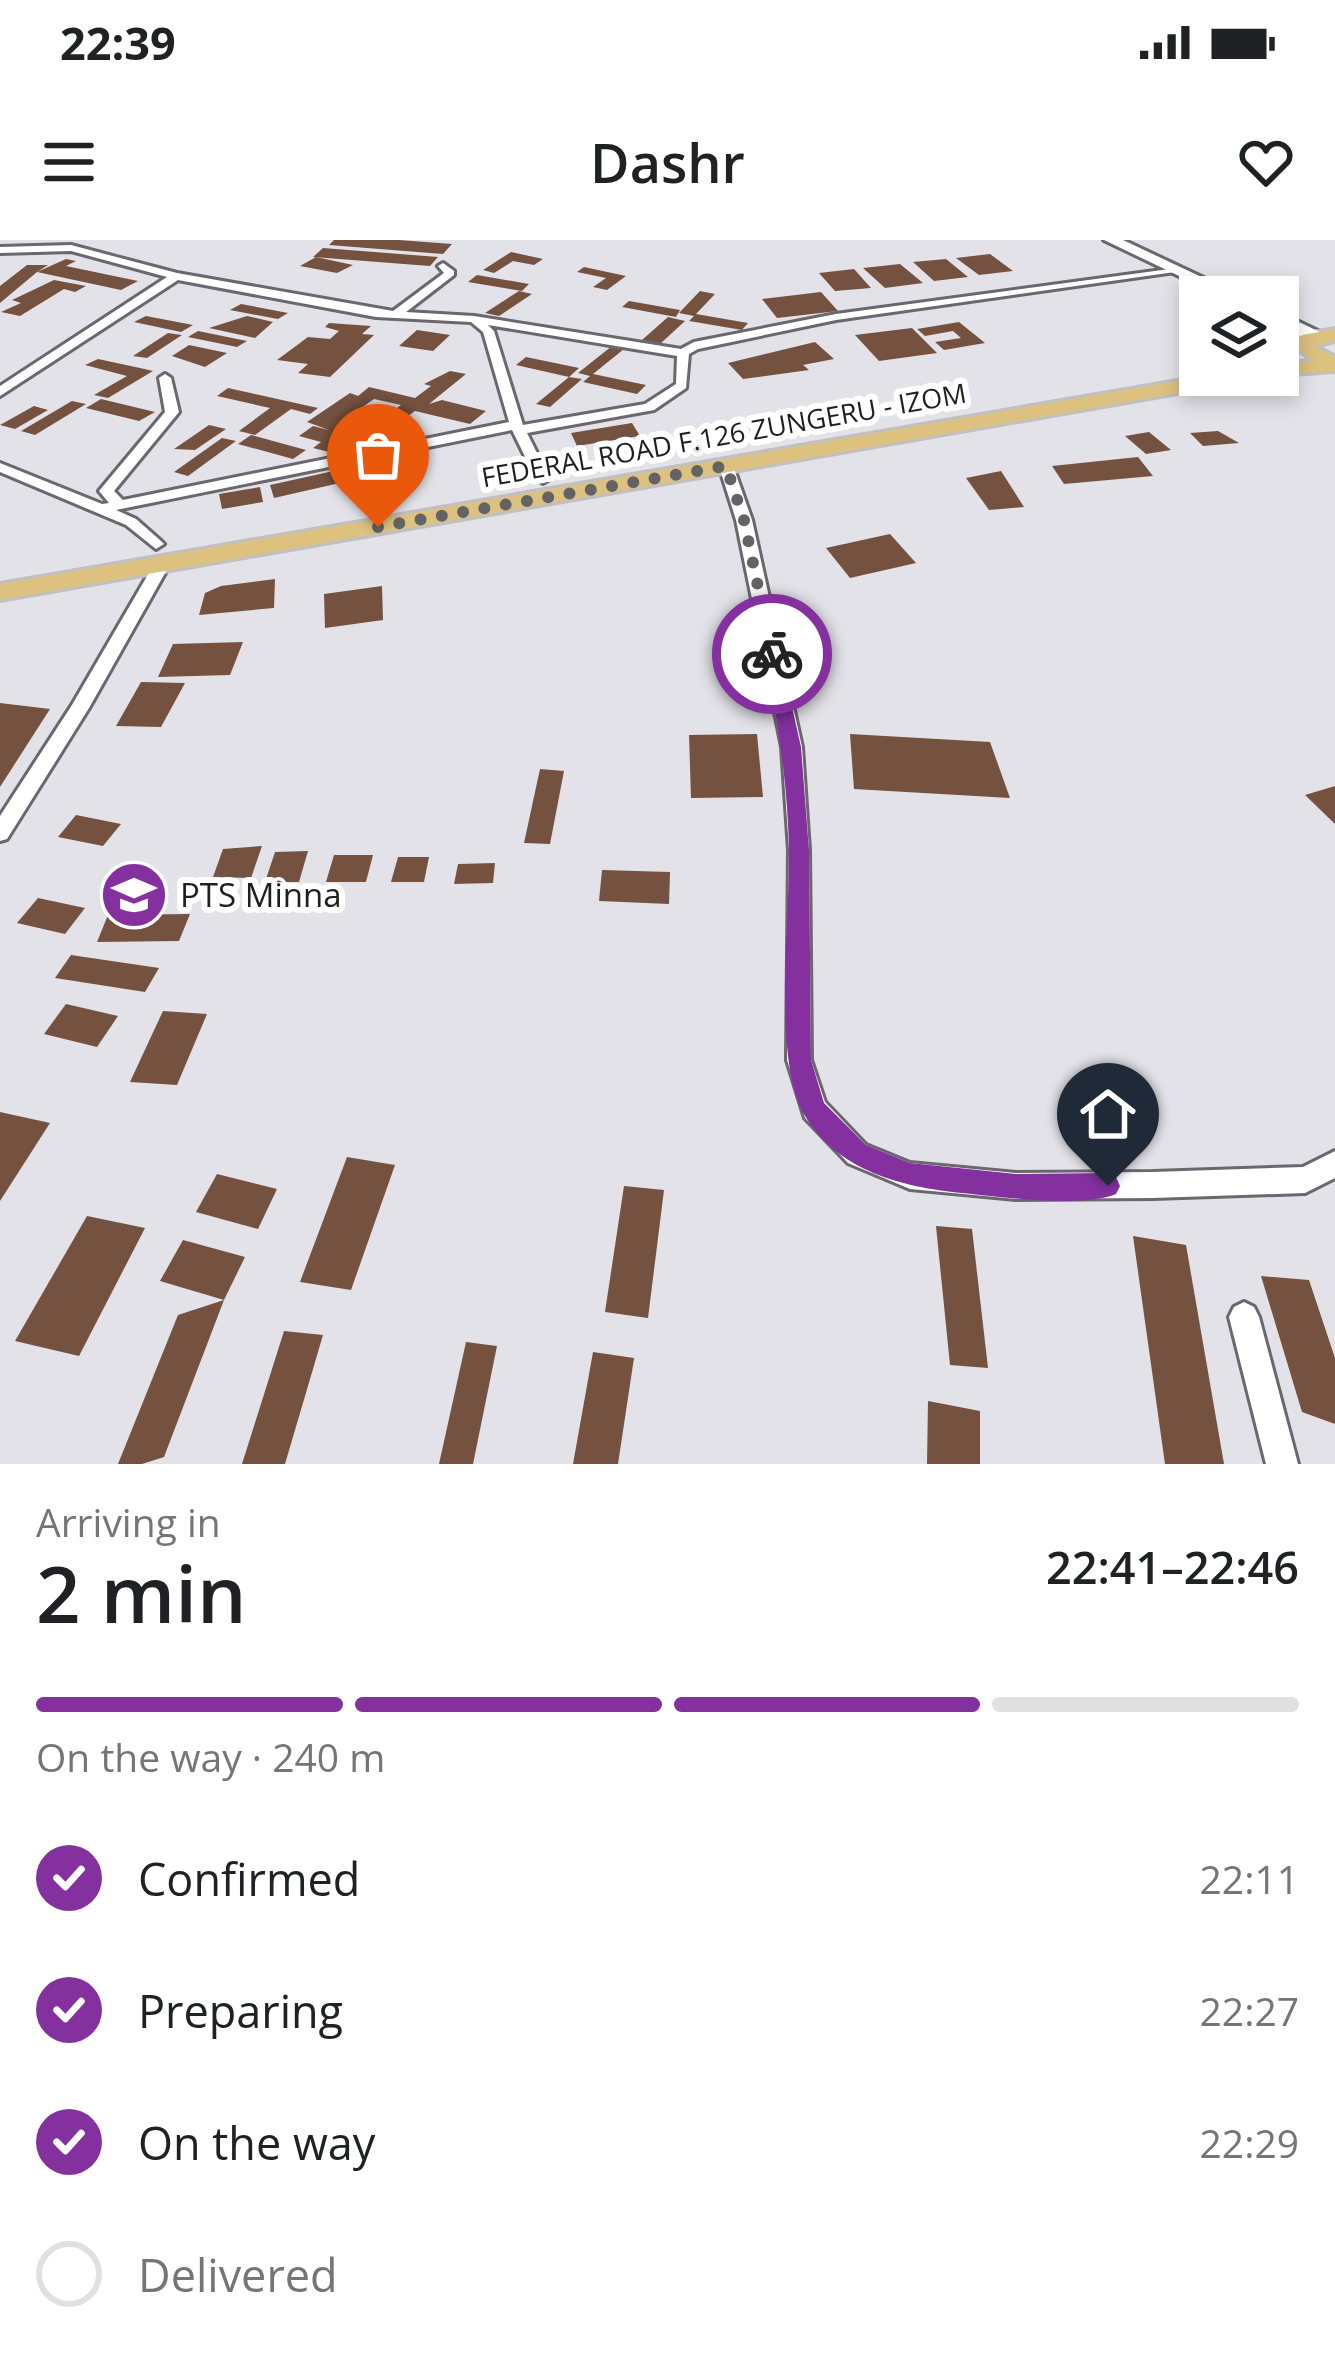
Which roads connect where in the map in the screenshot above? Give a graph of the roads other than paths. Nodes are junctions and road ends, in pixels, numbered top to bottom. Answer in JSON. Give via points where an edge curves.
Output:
{"nodes":[{"id":1,"x":1111,"y":240,"type":"edge"},
{"id":2,"x":0,"y":250,"type":"edge"},
{"id":3,"x":443,"y":266,"type":"dead end"},
{"id":4,"x":1177,"y":271,"type":"junction"},
{"id":5,"x":176,"y":275,"type":"junction"},
{"id":6,"x":1188,"y":276,"type":"edge"},
{"id":7,"x":394,"y":316,"type":"junction"},
{"id":8,"x":474,"y":319,"type":"junction"},
{"id":9,"x":1319,"y":340,"type":"edge"},
{"id":10,"x":683,"y":353,"type":"junction"},
{"id":11,"x":1335,"y":365,"type":"edge"},
{"id":12,"x":1299,"y":368,"type":"edge"},
{"id":13,"x":1179,"y":370,"type":"edge"},
{"id":14,"x":165,"y":379,"type":"dead end"},
{"id":15,"x":1179,"y":385,"type":"edge"},
{"id":16,"x":0,"y":389,"type":"edge"},
{"id":17,"x":947,"y":418,"type":"junction"},
{"id":18,"x":518,"y":428,"type":"junction"},
{"id":19,"x":726,"y":466,"type":"junction"},
{"id":20,"x":0,"y":467,"type":"edge"},
{"id":21,"x":543,"y":479,"type":"junction"},
{"id":22,"x":118,"y":505,"type":"junction"},
{"id":23,"x":101,"y":509,"type":"junction"},
{"id":24,"x":158,"y":555,"type":"junction"},
{"id":25,"x":0,"y":571,"type":"edge"},
{"id":26,"x":0,"y":592,"type":"edge"},
{"id":27,"x":0,"y":833,"type":"edge"},
{"id":28,"x":1335,"y":1164,"type":"edge"},
{"id":29,"x":1244,"y":1317,"type":"dead end"},
{"id":30,"x":1282,"y":1464,"type":"edge"}],
"edges":[{"from":1,"to":4,"type":"street"},
{"from":2,"to":5,"type":"street","via":[[71,248]]},
{"from":3,"to":7,"type":"street","via":[[450,273]]},
{"from":4,"to":6,"type":"street"},
{"from":4,"to":10,"type":"street","via":[[836,317]]},
{"from":5,"to":7,"type":"street"},
{"from":5,"to":16,"type":"street"},
{"from":7,"to":8,"type":"street"},
{"from":8,"to":10,"type":"street"},
{"from":8,"to":18,"type":"street","via":[[488,332]]},
{"from":9,"to":11,"type":"main road"},
{"from":10,"to":18,"type":"street","via":[[686,378],[663,401]]},
{"from":11,"to":12,"type":"main road"},
{"from":13,"to":17,"type":"main road","name":"FEDERAL ROAD F.126 ZUNGERU - IZOM"},
{"from":14,"to":22,"type":"street","via":[[172,412],[106,491]]},
{"from":15,"to":17,"type":"main road","name":"FEDERAL ROAD F.126 ZUNGERU - IZOM"},
{"from":17,"to":19,"type":"main road","name":"FEDERAL ROAD F.126 ZUNGERU - IZOM"},
{"from":17,"to":21,"type":"main road","name":"FEDERAL ROAD F.126 ZUNGERU - IZOM"},
{"from":18,"to":21,"type":"street"},
{"from":18,"to":22,"type":"street"},
{"from":19,"to":24,"type":"main road","name":"FEDERAL ROAD F.126 ZUNGERU - IZOM"},
{"from":19,"to":28,"type":"street","via":[[792,747],[799,1060],[814,1109],[857,1154],[910,1176],[1016,1186],[1304,1180]]},
{"from":20,"to":23,"type":"street"},
{"from":21,"to":24,"type":"main road","name":"FEDERAL ROAD F.126 ZUNGERU - IZOM"},
{"from":22,"to":23,"type":"street"},
{"from":23,"to":24,"type":"street","via":[[131,522]]},
{"from":24,"to":25,"type":"main road","name":"FEDERAL ROAD F.126 ZUNGERU - IZOM"},
{"from":24,"to":26,"type":"main road","name":"FEDERAL ROAD F.126 ZUNGERU - IZOM"},
{"from":24,"to":27,"type":"street","via":[[80,708]]},
{"from":29,"to":30,"type":"street"}]}
